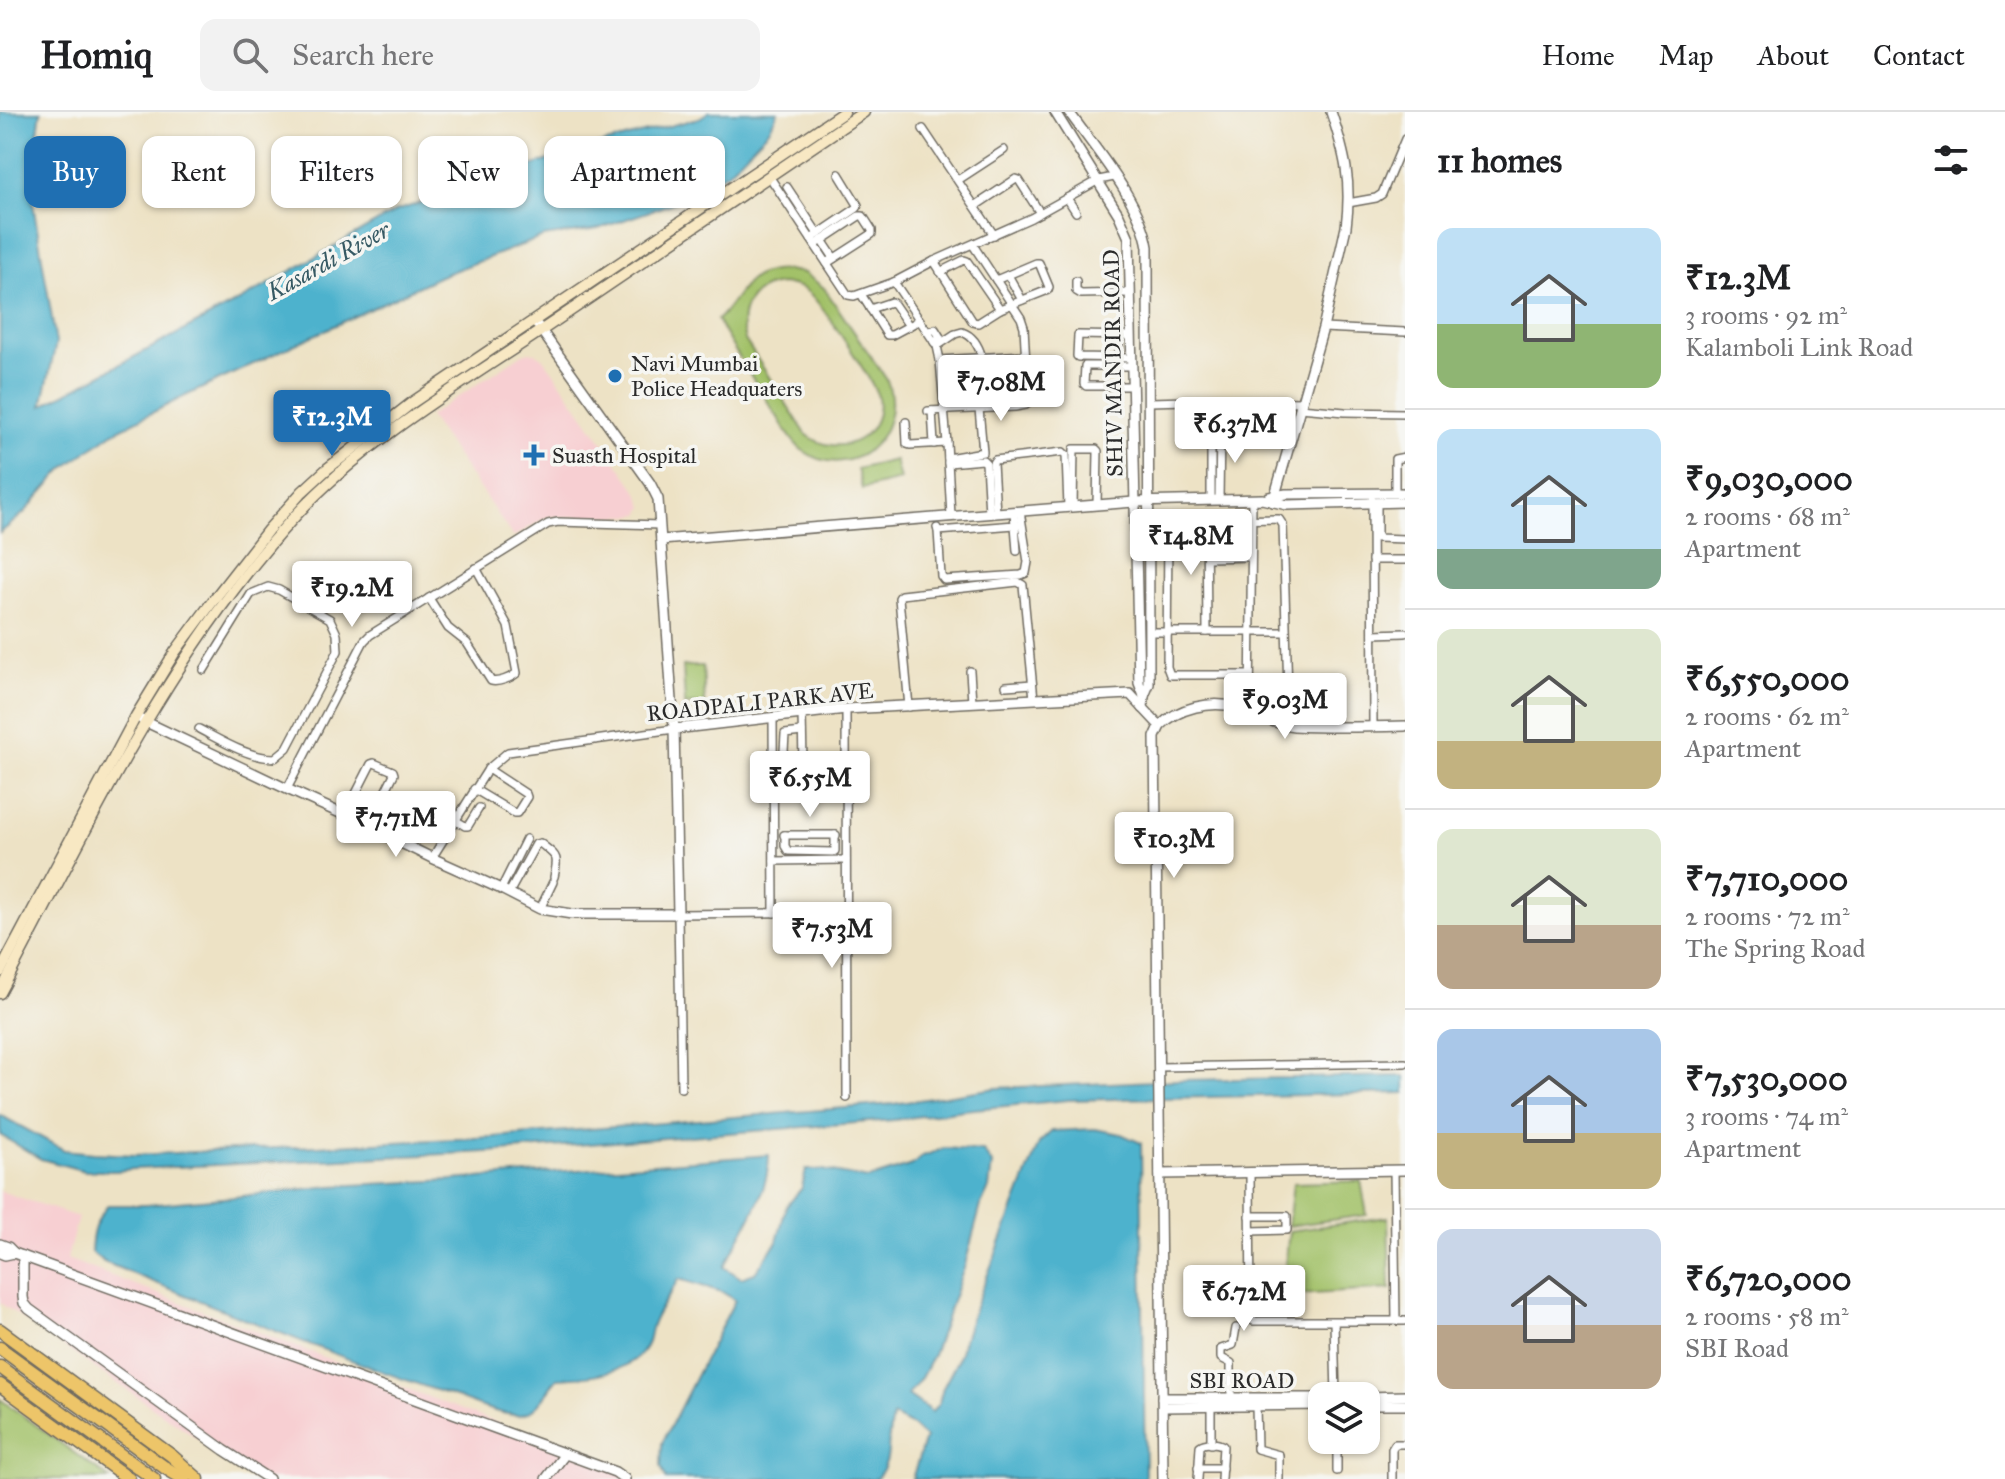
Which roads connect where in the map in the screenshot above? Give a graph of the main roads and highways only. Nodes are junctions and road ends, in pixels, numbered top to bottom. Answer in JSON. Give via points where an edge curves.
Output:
{"nodes":[{"id":1,"x":844,"y":112,"type":"edge"},
{"id":2,"x":864,"y":112,"type":"edge"},
{"id":3,"x":538,"y":325,"type":"junction"},
{"id":4,"x":141,"y":719,"type":"junction"},
{"id":5,"x":0,"y":972,"type":"edge"},
{"id":6,"x":0,"y":993,"type":"edge"},
{"id":7,"x":0,"y":1330,"type":"edge"},
{"id":8,"x":0,"y":1348,"type":"edge"},
{"id":9,"x":0,"y":1367,"type":"edge"},
{"id":10,"x":0,"y":1385,"type":"edge"},
{"id":11,"x":129,"y":1479,"type":"edge"},
{"id":12,"x":154,"y":1479,"type":"edge"},
{"id":13,"x":184,"y":1479,"type":"edge"},
{"id":14,"x":198,"y":1479,"type":"edge"}],
"edges":[{"from":1,"to":3,"type":"main road"},
{"from":2,"to":3,"type":"main road"},
{"from":3,"to":4,"type":"main road","via":[[316,494],[224,605]]},
{"from":4,"to":5,"type":"main road"},
{"from":4,"to":6,"type":"main road"},
{"from":7,"to":14,"type":"highway"},
{"from":8,"to":13,"type":"highway"},
{"from":9,"to":12,"type":"highway"},
{"from":10,"to":11,"type":"highway"}]}
